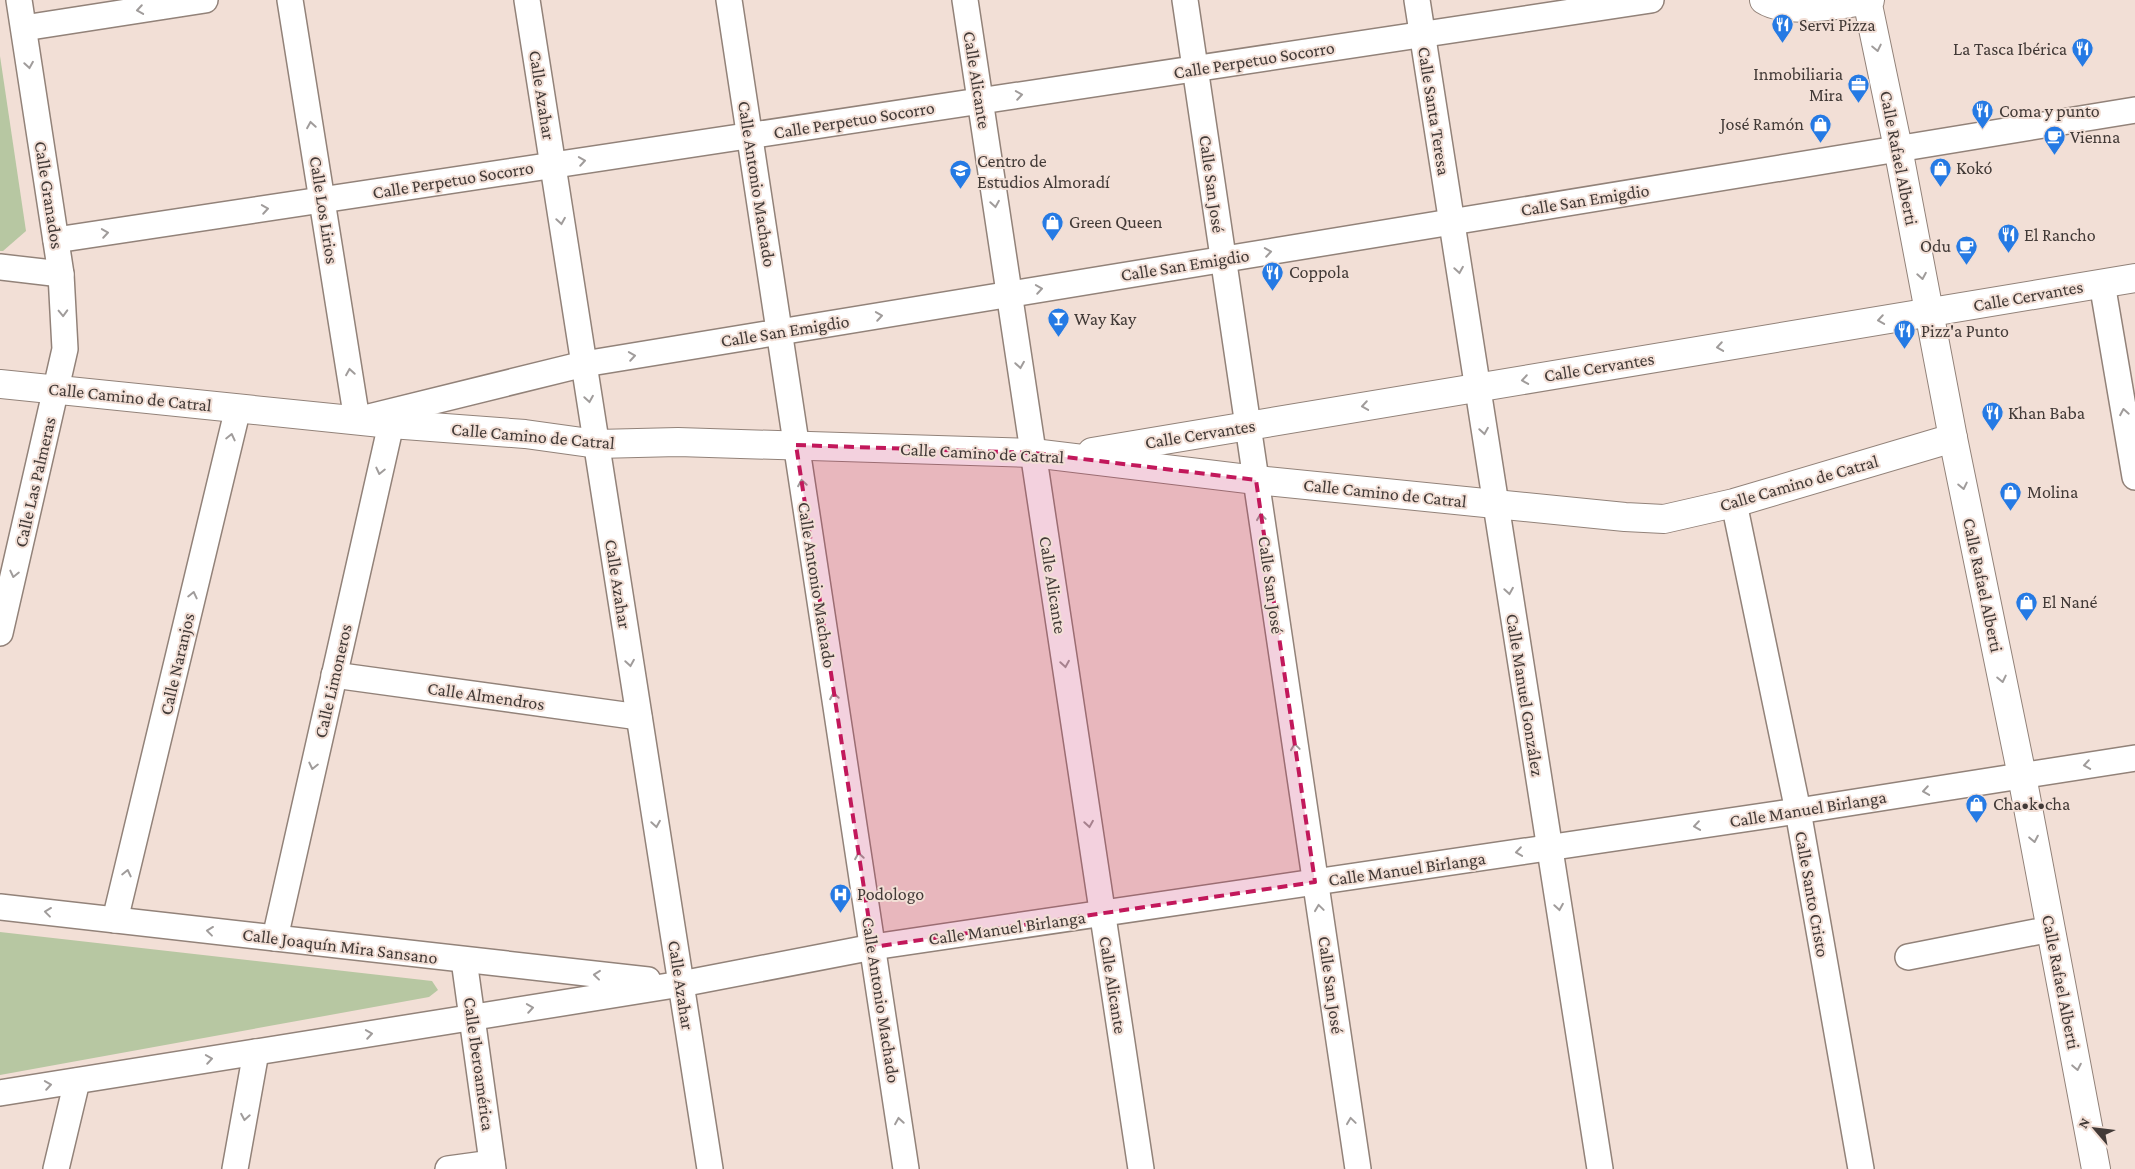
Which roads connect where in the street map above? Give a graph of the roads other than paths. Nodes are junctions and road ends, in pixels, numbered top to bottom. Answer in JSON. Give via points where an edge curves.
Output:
{"nodes":[{"id":1,"x":19,"y":0,"type":"edge"},
{"id":2,"x":206,"y":0,"type":"edge"},
{"id":3,"x":290,"y":0,"type":"edge"},
{"id":4,"x":527,"y":0,"type":"edge"},
{"id":5,"x":729,"y":0,"type":"edge"},
{"id":6,"x":964,"y":0,"type":"edge"},
{"id":7,"x":1185,"y":0,"type":"edge"},
{"id":8,"x":1417,"y":0,"type":"edge"},
{"id":9,"x":1651,"y":0,"type":"edge"},
{"id":10,"x":1764,"y":0,"type":"edge"},
{"id":11,"x":1868,"y":0,"type":"edge"},
{"id":12,"x":24,"y":28,"type":"junction"},
{"id":13,"x":1422,"y":34,"type":"junction"},
{"id":14,"x":1195,"y":69,"type":"junction"},
{"id":15,"x":980,"y":101,"type":"junction"},
{"id":16,"x":2135,"y":110,"type":"edge"},
{"id":17,"x":749,"y":136,"type":"junction"},
{"id":18,"x":1898,"y":148,"type":"junction"},
{"id":19,"x":553,"y":165,"type":"junction"},
{"id":20,"x":323,"y":200,"type":"junction"},
{"id":21,"x":1451,"y":222,"type":"junction"},
{"id":22,"x":56,"y":240,"type":"junction"},
{"id":23,"x":1223,"y":259,"type":"junction"},
{"id":24,"x":0,"y":266,"type":"edge"},
{"id":25,"x":62,"y":274,"type":"junction"},
{"id":26,"x":2135,"y":278,"type":"edge"},
{"id":27,"x":2102,"y":283,"type":"junction"},
{"id":28,"x":1009,"y":294,"type":"junction"},
{"id":29,"x":1929,"y":312,"type":"junction"},
{"id":30,"x":779,"y":332,"type":"junction"},
{"id":31,"x":584,"y":364,"type":"junction"},
{"id":32,"x":0,"y":384,"type":"edge"},
{"id":33,"x":1477,"y":388,"type":"junction"},
{"id":34,"x":57,"y":390,"type":"junction"},
{"id":35,"x":238,"y":408,"type":"junction"},
{"id":36,"x":358,"y":420,"type":"junction"},
{"id":37,"x":390,"y":424,"type":"junction"},
{"id":38,"x":1248,"y":426,"type":"junction"},
{"id":39,"x":1953,"y":438,"type":"junction"},
{"id":40,"x":596,"y":444,"type":"junction"},
{"id":41,"x":796,"y":445,"type":"junction"},
{"id":42,"x":1033,"y":453,"type":"junction"},
{"id":43,"x":1064,"y":456,"type":"junction"},
{"id":44,"x":2135,"y":477,"type":"edge"},
{"id":45,"x":1256,"y":480,"type":"junction"},
{"id":46,"x":1734,"y":503,"type":"junction"},
{"id":47,"x":1495,"y":505,"type":"junction"},
{"id":48,"x":0,"y":633,"type":"edge"},
{"id":49,"x":334,"y":675,"type":"junction"},
{"id":50,"x":639,"y":717,"type":"junction"},
{"id":51,"x":2135,"y":758,"type":"edge"},
{"id":52,"x":2022,"y":776,"type":"junction"},
{"id":53,"x":1798,"y":811,"type":"junction"},
{"id":54,"x":1549,"y":848,"type":"junction"},
{"id":55,"x":1315,"y":882,"type":"junction"},
{"id":56,"x":0,"y":907,"type":"edge"},
{"id":57,"x":1102,"y":914,"type":"junction"},
{"id":58,"x":115,"y":920,"type":"junction"},
{"id":59,"x":2051,"y":929,"type":"junction"},
{"id":60,"x":275,"y":938,"type":"junction"},
{"id":61,"x":873,"y":947,"type":"junction"},
{"id":62,"x":1908,"y":958,"type":"dead end"},
{"id":63,"x":464,"y":960,"type":"junction"},
{"id":64,"x":681,"y":984,"type":"junction"},
{"id":65,"x":472,"y":1018,"type":"junction"},
{"id":66,"x":256,"y":1052,"type":"junction"},
{"id":67,"x":77,"y":1080,"type":"junction"},
{"id":68,"x":0,"y":1093,"type":"edge"},
{"id":69,"x":493,"y":1166,"type":"edge"},
{"id":70,"x":56,"y":1169,"type":"edge"},
{"id":71,"x":235,"y":1169,"type":"edge"},
{"id":72,"x":448,"y":1169,"type":"edge"},
{"id":73,"x":710,"y":1169,"type":"edge"},
{"id":74,"x":906,"y":1169,"type":"edge"},
{"id":75,"x":1141,"y":1169,"type":"edge"},
{"id":76,"x":1358,"y":1169,"type":"edge"},
{"id":77,"x":1600,"y":1169,"type":"edge"},
{"id":78,"x":1861,"y":1169,"type":"edge"},
{"id":79,"x":2096,"y":1169,"type":"edge"}],
"edges":[{"from":1,"to":12,"type":"street","name":"Calle Granados"},
{"from":2,"to":12,"type":"street","one_way":true},
{"from":20,"to":3,"type":"street","name":"Calle Los Lirios","one_way":true},
{"from":4,"to":19,"type":"street","name":"Calle Azahar"},
{"from":5,"to":17,"type":"street","name":"Calle Antonio Machado"},
{"from":6,"to":15,"type":"street","name":"Calle Alicante"},
{"from":7,"to":14,"type":"street","name":"Calle San José"},
{"from":8,"to":13,"type":"street","name":"Calle Santa Teresa"},
{"from":9,"to":13,"type":"street","name":"Calle Perpetuo Socorro"},
{"from":10,"to":11,"type":"street","via":[[1797,8]]},
{"from":11,"to":18,"type":"street","name":"Calle Rafael Alberti","one_way":true},
{"from":12,"to":22,"type":"street","name":"Calle Granados","one_way":true},
{"from":13,"to":14,"type":"street","name":"Calle Perpetuo Socorro"},
{"from":13,"to":21,"type":"street","name":"Calle Santa Teresa"},
{"from":15,"to":14,"type":"street","name":"Calle Perpetuo Socorro","one_way":true},
{"from":14,"to":23,"type":"street","name":"Calle San José"},
{"from":15,"to":17,"type":"street","name":"Calle Perpetuo Socorro"},
{"from":15,"to":28,"type":"street","name":"Calle Alicante","one_way":true},
{"from":16,"to":18,"type":"street","name":"Calle San Emigdio"},
{"from":19,"to":17,"type":"street","name":"Calle Perpetuo Socorro","one_way":true},
{"from":17,"to":30,"type":"street","name":"Calle Antonio Machado"},
{"from":18,"to":21,"type":"street","name":"Calle San Emigdio"},
{"from":18,"to":29,"type":"street","name":"Calle Rafael Alberti","one_way":true},
{"from":19,"to":20,"type":"street","name":"Calle Perpetuo Socorro"},
{"from":19,"to":31,"type":"street","name":"Calle Azahar","one_way":true},
{"from":22,"to":20,"type":"street","name":"Calle Perpetuo Socorro","one_way":true},
{"from":36,"to":20,"type":"street","name":"Calle Los Lirios","one_way":true},
{"from":23,"to":21,"type":"street","name":"Calle San Emigdio","one_way":true},
{"from":21,"to":33,"type":"street","name":"Calle Manuel González","one_way":true},
{"from":22,"to":25,"type":"street","name":"Calle Granados"},
{"from":28,"to":23,"type":"street","name":"Calle San Emigdio","one_way":true},
{"from":23,"to":38,"type":"street","name":"Calle San José"},
{"from":24,"to":25,"type":"street"},
{"from":25,"to":34,"type":"street","name":"Calle Granados","one_way":true,"via":[[65,349]]},
{"from":26,"to":27,"type":"street","name":"Calle Cervantes"},
{"from":27,"to":29,"type":"street","name":"Calle Cervantes"},
{"from":44,"to":27,"type":"street","one_way":true},
{"from":30,"to":28,"type":"street","name":"Calle San Emigdio","one_way":true},
{"from":28,"to":42,"type":"street","name":"Calle Alicante","one_way":true},
{"from":29,"to":33,"type":"street","name":"Calle Cervantes","one_way":true},
{"from":29,"to":39,"type":"street","name":"Calle Rafael Alberti"},
{"from":31,"to":30,"type":"street","name":"Calle San Emigdio","one_way":true},
{"from":30,"to":41,"type":"street","name":"Calle Antonio Machado"},
{"from":31,"to":36,"type":"street","name":"Calle San Emigdio"},
{"from":31,"to":40,"type":"street","name":"Calle Azahar","one_way":true},
{"from":32,"to":34,"type":"street","name":"Calle Camino de Catral"},
{"from":33,"to":38,"type":"street","name":"Calle Cervantes","one_way":true},
{"from":33,"to":47,"type":"street","name":"Calle Manuel González","one_way":true},
{"from":34,"to":35,"type":"street","name":"Calle Camino de Catral"},
{"from":34,"to":48,"type":"street","name":"Calle Las Palmeras","one_way":true},
{"from":35,"to":36,"type":"street","name":"Calle Camino de Catral"},
{"from":58,"to":35,"type":"street","name":"Calle Naranjos","one_way":true},
{"from":36,"to":37,"type":"street","name":"Calle Camino de Catral"},
{"from":37,"to":40,"type":"street","name":"Calle Camino de Catral","via":[[525,434]]},
{"from":37,"to":49,"type":"street","name":"Calle Limoneros","one_way":true},
{"from":38,"to":43,"type":"street","name":"Calle Cervantes"},
{"from":38,"to":45,"type":"street","name":"Calle San José"},
{"from":39,"to":46,"type":"street","name":"Calle Camino de Catral"},
{"from":39,"to":52,"type":"street","name":"Calle Rafael Alberti","one_way":true},
{"from":40,"to":41,"type":"street","name":"Calle Camino de Catral"},
{"from":40,"to":50,"type":"street","name":"Calle Azahar","one_way":true},
{"from":41,"to":42,"type":"street","name":"Calle Camino de Catral"},
{"from":61,"to":41,"type":"street","name":"Calle Antonio Machado","one_way":true},
{"from":42,"to":43,"type":"street","name":"Calle Camino de Catral"},
{"from":42,"to":57,"type":"street","name":"Calle Alicante","one_way":true},
{"from":43,"to":45,"type":"street","name":"Calle Camino de Catral"},
{"from":45,"to":47,"type":"street","name":"Calle Camino de Catral"},
{"from":55,"to":45,"type":"street","name":"Calle San José","one_way":true},
{"from":46,"to":47,"type":"street","name":"Calle Camino de Catral","via":[[1664,519]]},
{"from":46,"to":53,"type":"street","name":"Calle Santo Cristo"},
{"from":47,"to":54,"type":"street","name":"Calle Manuel González","one_way":true},
{"from":49,"to":50,"type":"street","name":"Calle Almendros"},
{"from":49,"to":60,"type":"street","name":"Calle Limoneros","one_way":true},
{"from":50,"to":64,"type":"street","name":"Calle Azahar","one_way":true},
{"from":51,"to":52,"type":"street","name":"Calle Manuel Birlanga","one_way":true},
{"from":52,"to":53,"type":"street","name":"Calle Manuel Birlanga","one_way":true},
{"from":52,"to":59,"type":"street","name":"Calle Rafael Alberti","one_way":true},
{"from":53,"to":54,"type":"street","name":"Calle Manuel Birlanga","one_way":true},
{"from":53,"to":78,"type":"street","name":"Calle Santo Cristo"},
{"from":54,"to":55,"type":"street","name":"Calle Manuel Birlanga","one_way":true},
{"from":54,"to":77,"type":"street","name":"Calle Manuel González","one_way":true},
{"from":55,"to":57,"type":"street","name":"Calle Manuel Birlanga"},
{"from":76,"to":55,"type":"street","name":"Calle San José","one_way":true},
{"from":58,"to":56,"type":"street","name":"Calle Joaquín Mira Sansano","one_way":true},
{"from":57,"to":61,"type":"street","name":"Calle Manuel Birlanga"},
{"from":57,"to":75,"type":"street","name":"Calle Alicante"},
{"from":60,"to":58,"type":"street","name":"Calle Joaquín Mira Sansano","one_way":true},
{"from":59,"to":62,"type":"street"},
{"from":59,"to":79,"type":"street","name":"Calle Rafael Alberti","one_way":true},
{"from":60,"to":63,"type":"street","name":"Calle Joaquín Mira Sansano"},
{"from":61,"to":64,"type":"street","name":"Calle Manuel Birlanga"},
{"from":74,"to":61,"type":"street","name":"Calle Antonio Machado","one_way":true},
{"from":64,"to":63,"type":"street","name":"Calle Joaquín Mira Sansano","one_way":true},
{"from":63,"to":65,"type":"street","name":"Calle Iberoamérica"},
{"from":65,"to":64,"type":"street","name":"Calle Manuel Birlanga","one_way":true},
{"from":64,"to":73,"type":"street","name":"Calle Azahar"},
{"from":66,"to":65,"type":"street","name":"Calle Manuel Birlanga","one_way":true},
{"from":65,"to":69,"type":"street","name":"Calle Iberoamérica"},
{"from":67,"to":66,"type":"street","name":"Calle Manuel Birlanga","one_way":true},
{"from":66,"to":71,"type":"street","one_way":true},
{"from":68,"to":67,"type":"street","name":"Calle Manuel Birlanga","one_way":true},
{"from":67,"to":70,"type":"street"},
{"from":69,"to":72,"type":"street"}]}
